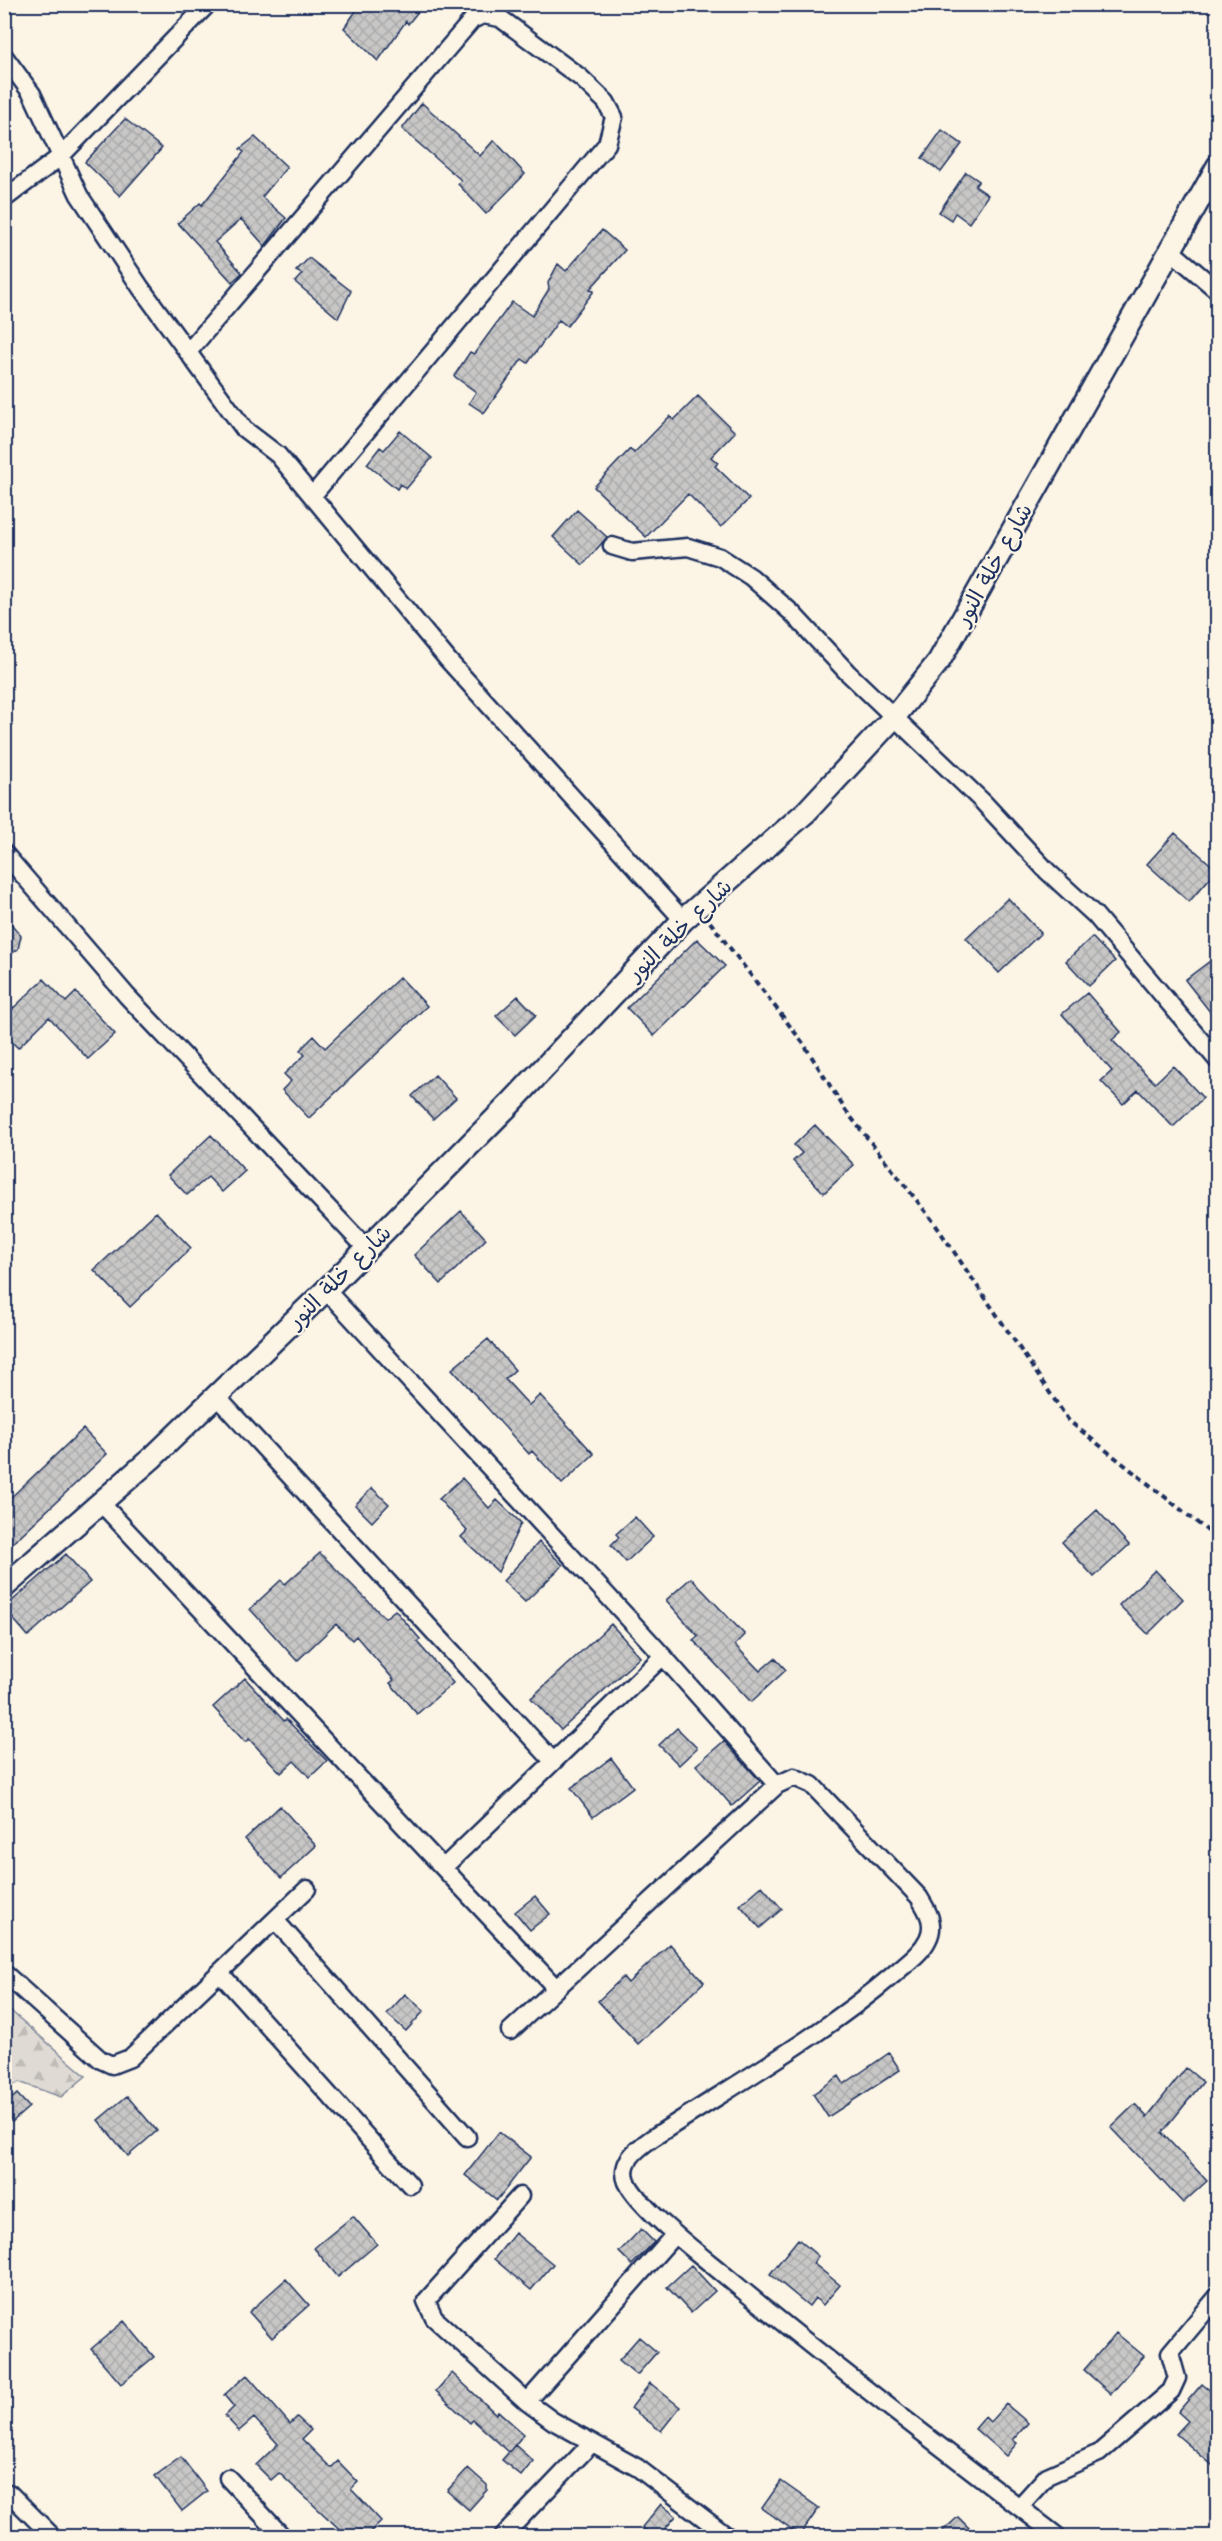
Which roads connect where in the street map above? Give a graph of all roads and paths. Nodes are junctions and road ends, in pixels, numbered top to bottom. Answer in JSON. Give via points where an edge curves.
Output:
{"nodes":[{"id":1,"x":208,"y":4,"type":"edge"},
{"id":2,"x":4,"y":56,"type":"edge"},
{"id":3,"x":60,"y":157,"type":"junction"},
{"id":4,"x":1218,"y":166,"type":"edge"},
{"id":5,"x":4,"y":199,"type":"edge"},
{"id":6,"x":1170,"y":250,"type":"junction"},
{"id":7,"x":1218,"y":291,"type":"edge"},
{"id":8,"x":188,"y":352,"type":"junction"},
{"id":9,"x":313,"y":495,"type":"junction"},
{"id":10,"x":612,"y":546,"type":"dead end"},
{"id":11,"x":895,"y":716,"type":"junction"},
{"id":12,"x":4,"y":853,"type":"edge"},
{"id":13,"x":691,"y":914,"type":"junction"},
{"id":14,"x":1218,"y":1060,"type":"edge"},
{"id":15,"x":367,"y":1249,"type":"junction"},
{"id":16,"x":326,"y":1290,"type":"junction"},
{"id":17,"x":217,"y":1397,"type":"junction"},
{"id":18,"x":101,"y":1503,"type":"junction"},
{"id":19,"x":1218,"y":1539,"type":"edge"},
{"id":20,"x":4,"y":1587,"type":"edge"},
{"id":21,"x":663,"y":1656,"type":"junction"},
{"id":22,"x":552,"y":1760,"type":"junction"},
{"id":23,"x":777,"y":1785,"type":"junction"},
{"id":24,"x":444,"y":1867,"type":"junction"},
{"id":25,"x":307,"y":1889,"type":"dead end"},
{"id":26,"x":276,"y":1921,"type":"junction"},
{"id":27,"x":4,"y":1973,"type":"edge"},
{"id":28,"x":220,"y":1973,"type":"junction"},
{"id":29,"x":556,"y":1988,"type":"junction"},
{"id":30,"x":510,"y":2031,"type":"dead end"},
{"id":31,"x":467,"y":2137,"type":"dead end"},
{"id":32,"x":410,"y":2185,"type":"dead end"},
{"id":33,"x":520,"y":2196,"type":"dead end"},
{"id":34,"x":675,"y":2234,"type":"junction"},
{"id":35,"x":1218,"y":2296,"type":"edge"},
{"id":36,"x":527,"y":2402,"type":"junction"},
{"id":37,"x":591,"y":2444,"type":"junction"},
{"id":38,"x":228,"y":2478,"type":"dead end"},
{"id":39,"x":9,"y":2493,"type":"dead end"},
{"id":40,"x":1019,"y":2507,"type":"junction"},
{"id":41,"x":52,"y":2536,"type":"edge"},
{"id":42,"x":282,"y":2536,"type":"edge"},
{"id":43,"x":503,"y":2536,"type":"edge"},
{"id":44,"x":727,"y":2536,"type":"edge"},
{"id":45,"x":1058,"y":2536,"type":"edge"}],
"edges":[{"from":1,"to":3,"type":"street"},
{"from":2,"to":3,"type":"street","via":[[32,94]]},
{"from":3,"to":5,"type":"street"},
{"from":3,"to":8,"type":"street","via":[[79,195]]},
{"from":4,"to":6,"type":"street","name":"شارع خلة النور"},
{"from":6,"to":7,"type":"street"},
{"from":6,"to":11,"type":"street","name":"شارع خلة النور","via":[[939,661]]},
{"from":8,"to":9,"type":"street","via":[[244,429],[278,455]]},
{"from":8,"to":9,"type":"street","via":[[472,20],[483,15],[500,18],[555,56],[606,102],[614,117],[607,144]]},
{"from":9,"to":13,"type":"street","via":[[448,660]]},
{"from":10,"to":11,"type":"street","via":[[632,552],[688,547],[720,556],[751,577],[792,614]]},
{"from":11,"to":13,"type":"street","name":"شارع خلة النور","via":[[806,812]]},
{"from":11,"to":14,"type":"street","via":[[1095,915]]},
{"from":12,"to":15,"type":"street","via":[[127,996]]},
{"from":13,"to":15,"type":"street","name":"شارع خلة النور"},
{"from":13,"to":19,"type":"path","via":[[735,951],[803,1043],[846,1111],[933,1221],[1068,1420]]},
{"from":15,"to":16,"type":"street","name":"شارع خلة النور"},
{"from":16,"to":17,"type":"street","name":"شارع خلة النور"},
{"from":16,"to":21,"type":"street"},
{"from":17,"to":18,"type":"street","name":"شارع خلة النور"},
{"from":17,"to":22,"type":"street"},
{"from":18,"to":20,"type":"street","name":"شارع خلة النور"},
{"from":18,"to":24,"type":"street"},
{"from":21,"to":22,"type":"street"},
{"from":21,"to":23,"type":"street"},
{"from":22,"to":24,"type":"street"},
{"from":23,"to":29,"type":"street"},
{"from":23,"to":34,"type":"street","via":[[794,1777],[812,1785],[919,1897],[932,1926],[918,1953],[861,2002],[631,2154],[627,2181]]},
{"from":24,"to":29,"type":"street"},
{"from":25,"to":26,"type":"street"},
{"from":26,"to":28,"type":"street"},
{"from":26,"to":31,"type":"street"},
{"from":27,"to":28,"type":"street","via":[[101,2060],[112,2065],[130,2058]]},
{"from":28,"to":32,"type":"street"},
{"from":29,"to":30,"type":"street"},
{"from":33,"to":36,"type":"street","via":[[426,2301],[434,2318]]},
{"from":34,"to":36,"type":"street"},
{"from":34,"to":40,"type":"street","via":[[791,2331]]},
{"from":35,"to":40,"type":"street","via":[[1170,2353],[1177,2378],[1171,2391],[1099,2453],[1047,2476]]},
{"from":36,"to":37,"type":"street"},
{"from":37,"to":43,"type":"street"},
{"from":37,"to":44,"type":"street","via":[[638,2468]]},
{"from":38,"to":42,"type":"street"},
{"from":39,"to":41,"type":"street"},
{"from":40,"to":45,"type":"street"}]}
